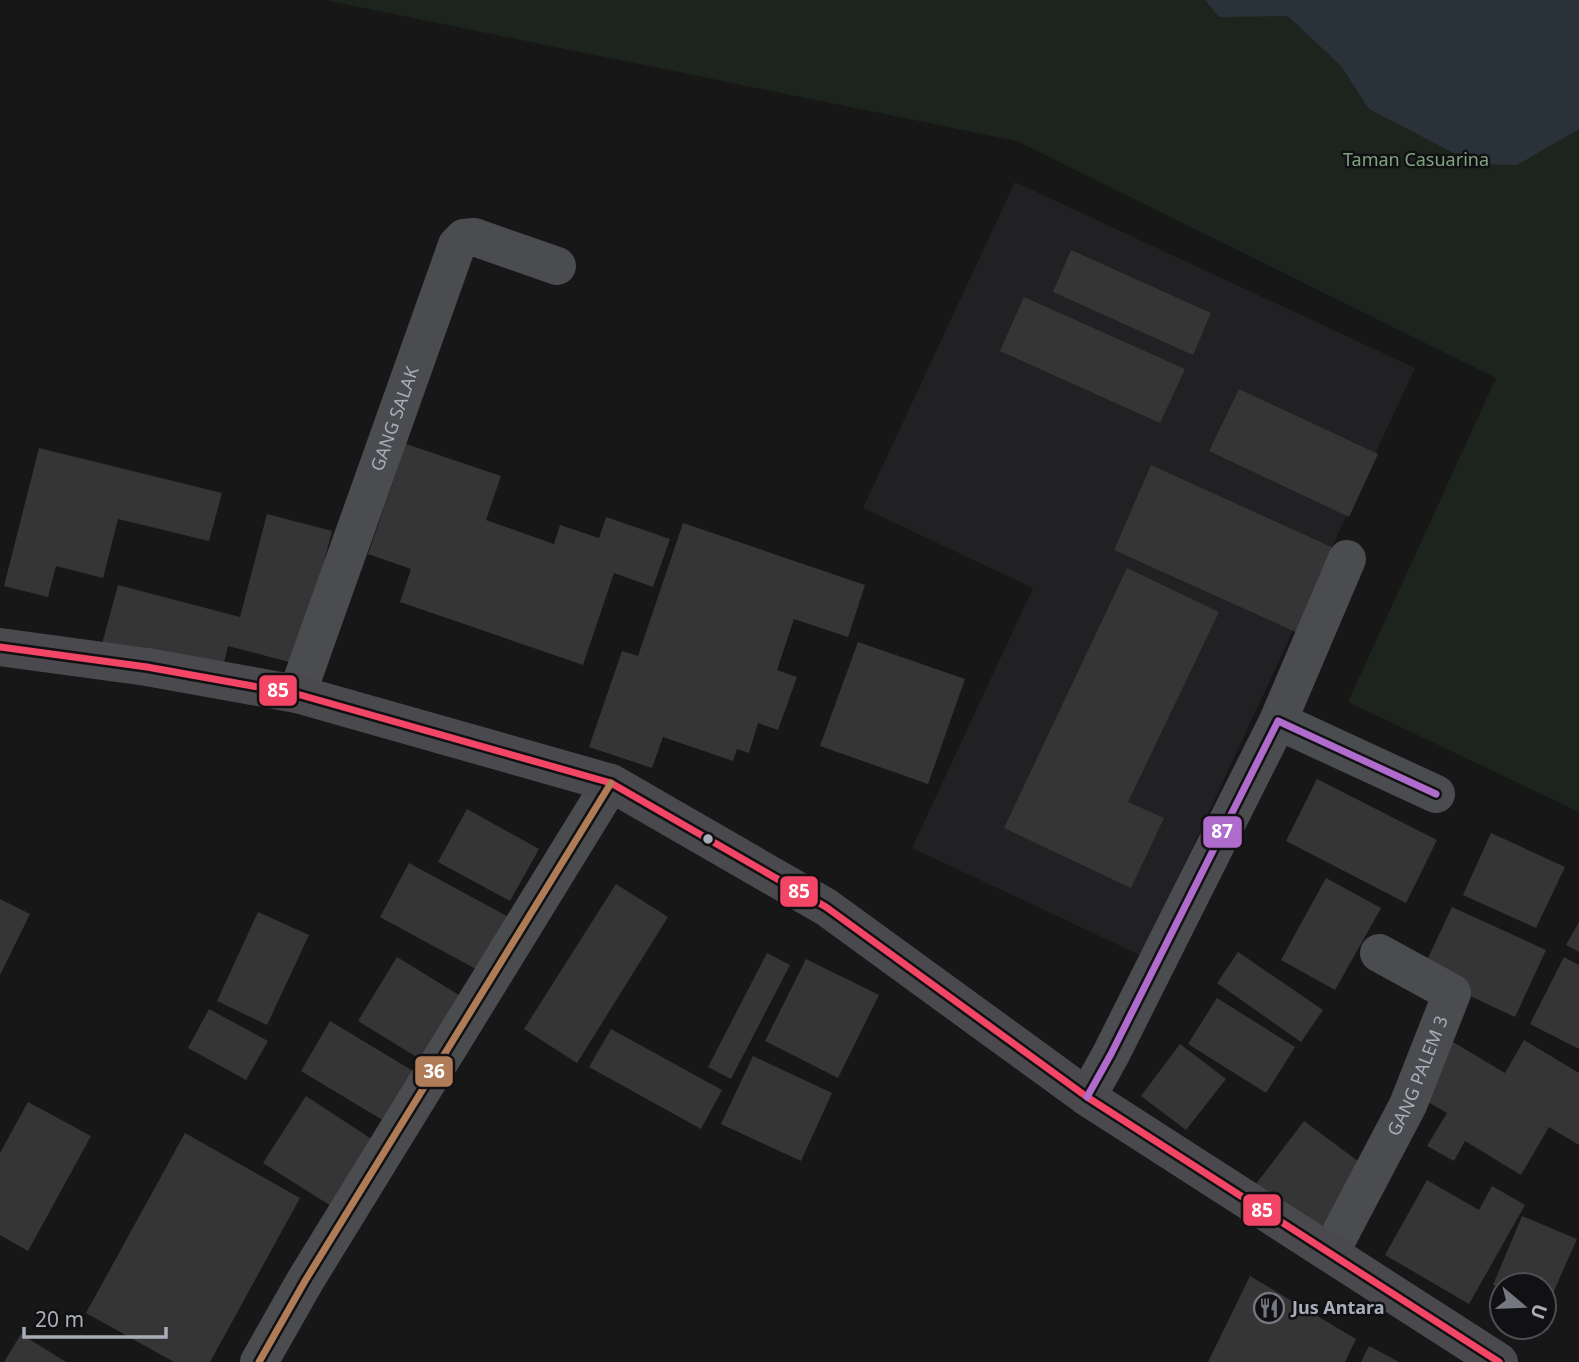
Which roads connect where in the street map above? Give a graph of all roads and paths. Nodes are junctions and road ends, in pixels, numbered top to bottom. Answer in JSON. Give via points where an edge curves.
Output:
{"nodes":[{"id":1,"x":556,"y":266,"type":"dead end"},
{"id":2,"x":1348,"y":559,"type":"dead end"},
{"id":3,"x":0,"y":647,"type":"edge"},
{"id":4,"x":297,"y":694,"type":"junction"},
{"id":5,"x":1278,"y":721,"type":"junction"},
{"id":6,"x":611,"y":783,"type":"junction"},
{"id":7,"x":1436,"y":794,"type":"dead end"},
{"id":8,"x":1379,"y":953,"type":"dead end"},
{"id":9,"x":1087,"y":1097,"type":"junction"},
{"id":10,"x":1336,"y":1241,"type":"junction"},
{"id":11,"x":259,"y":1362,"type":"edge"},
{"id":12,"x":1499,"y":1362,"type":"edge"}],
"edges":[{"from":1,"to":4,"type":"street","name":"GANG SALAK","via":[[474,237],[457,244]]},
{"from":2,"to":5,"type":"street"},
{"from":3,"to":4,"type":"main road"},
{"from":4,"to":6,"type":"main road"},
{"from":5,"to":7,"type":"street"},
{"from":5,"to":9,"type":"street"},
{"from":6,"to":9,"type":"main road","via":[[826,907]]},
{"from":6,"to":11,"type":"street"},
{"from":8,"to":10,"type":"street","name":"GANG PALEM 3","via":[[1452,993],[1408,1105]]},
{"from":9,"to":10,"type":"main road"},
{"from":10,"to":12,"type":"main road"}]}
